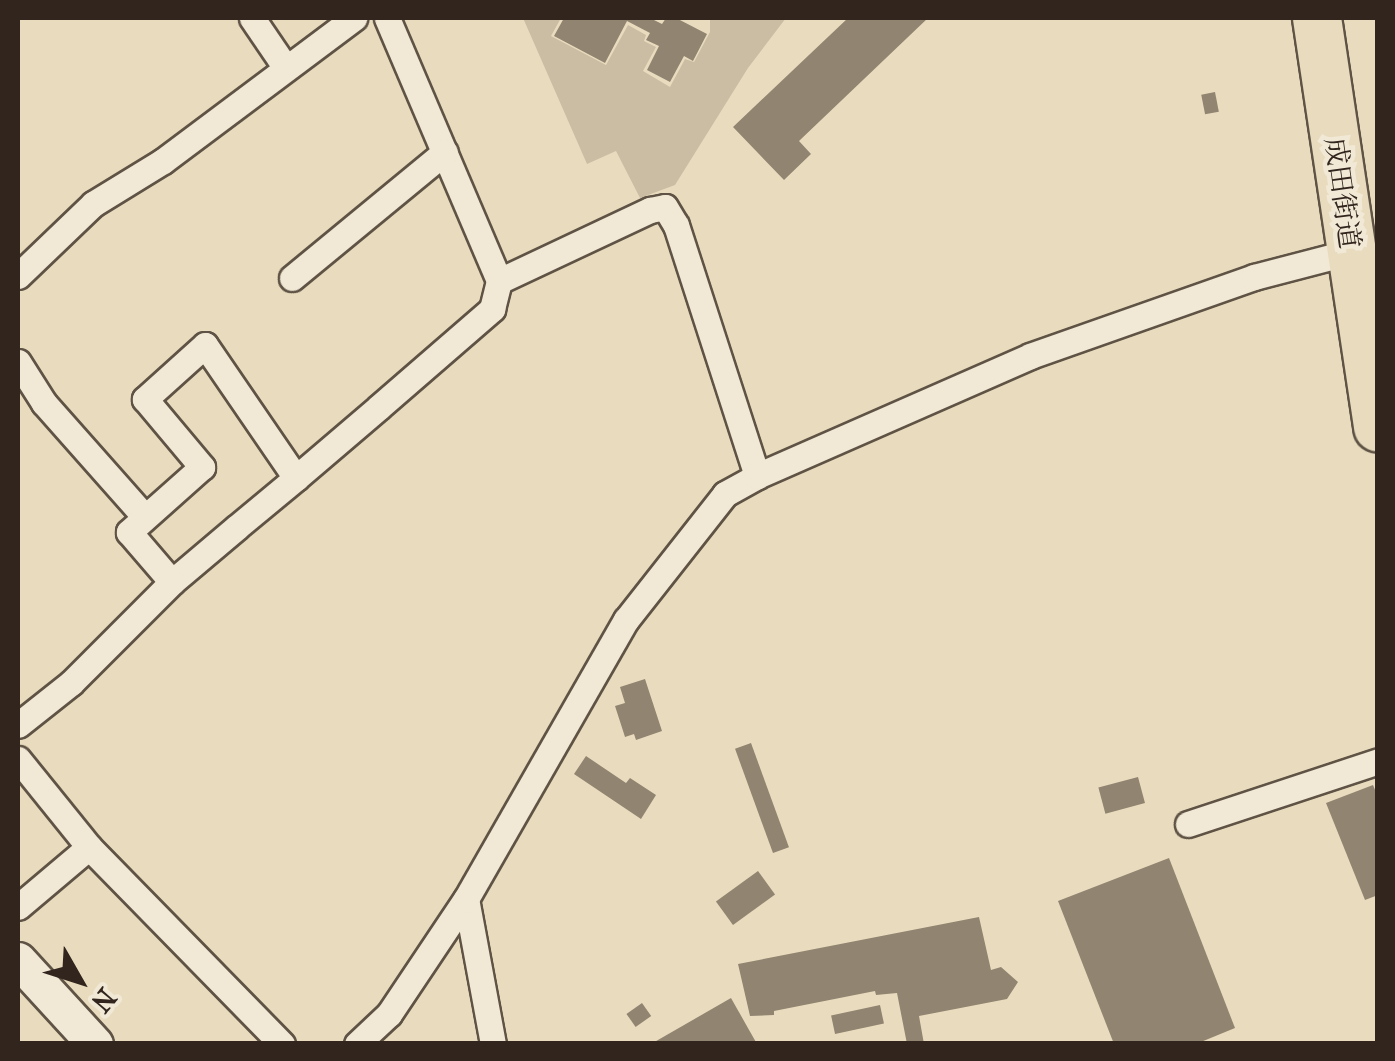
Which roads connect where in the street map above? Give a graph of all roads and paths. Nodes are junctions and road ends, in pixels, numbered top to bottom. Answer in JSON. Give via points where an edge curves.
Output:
{"nodes":[{"id":1,"x":252,"y":18,"type":"edge"},
{"id":2,"x":354,"y":18,"type":"edge"},
{"id":3,"x":387,"y":18,"type":"edge"},
{"id":4,"x":1317,"y":18,"type":"edge"},
{"id":5,"x":286,"y":68,"type":"junction"},
{"id":6,"x":444,"y":152,"type":"junction"},
{"id":7,"x":1350,"y":252,"type":"junction"},
{"id":8,"x":18,"y":276,"type":"edge"},
{"id":9,"x":292,"y":278,"type":"dead end"},
{"id":10,"x":500,"y":281,"type":"junction"},
{"id":11,"x":18,"y":362,"type":"edge"},
{"id":12,"x":1378,"y":427,"type":"edge"},
{"id":13,"x":757,"y":476,"type":"junction"},
{"id":14,"x":296,"y":478,"type":"junction"},
{"id":15,"x":145,"y":517,"type":"junction"},
{"id":16,"x":172,"y":582,"type":"junction"},
{"id":17,"x":18,"y":725,"type":"edge"},
{"id":18,"x":18,"y":760,"type":"edge"},
{"id":19,"x":1378,"y":761,"type":"edge"},
{"id":20,"x":1188,"y":824,"type":"dead end"},
{"id":21,"x":89,"y":847,"type":"junction"},
{"id":22,"x":466,"y":899,"type":"junction"},
{"id":23,"x":18,"y":907,"type":"edge"},
{"id":24,"x":18,"y":960,"type":"edge"},
{"id":25,"x":95,"y":1044,"type":"edge"},
{"id":26,"x":282,"y":1044,"type":"edge"},
{"id":27,"x":357,"y":1044,"type":"edge"},
{"id":28,"x":492,"y":1044,"type":"edge"}],
"edges":[{"from":1,"to":5,"type":"street"},
{"from":2,"to":5,"type":"street"},
{"from":3,"to":6,"type":"street"},
{"from":4,"to":7,"type":"highway","name":"成田街道"},
{"from":5,"to":8,"type":"street","via":[[94,204]]},
{"from":6,"to":9,"type":"street"},
{"from":6,"to":10,"type":"street"},
{"from":7,"to":12,"type":"highway","name":"成田街道"},
{"from":7,"to":13,"type":"street","via":[[1254,277],[1030,356]]},
{"from":10,"to":13,"type":"street","via":[[665,207]]},
{"from":10,"to":14,"type":"street","via":[[492,308]]},
{"from":11,"to":15,"type":"street","via":[[44,403]]},
{"from":13,"to":22,"type":"street","via":[[726,494],[626,620]]},
{"from":14,"to":15,"type":"street","via":[[205,345],[145,399],[202,467]]},
{"from":14,"to":16,"type":"street"},
{"from":15,"to":16,"type":"street","via":[[129,532]]},
{"from":16,"to":17,"type":"street"},
{"from":18,"to":21,"type":"street"},
{"from":19,"to":20,"type":"street"},
{"from":21,"to":23,"type":"street"},
{"from":21,"to":26,"type":"street"},
{"from":22,"to":27,"type":"street","via":[[389,1014]]},
{"from":22,"to":28,"type":"street"},
{"from":24,"to":25,"type":"street"}]}
